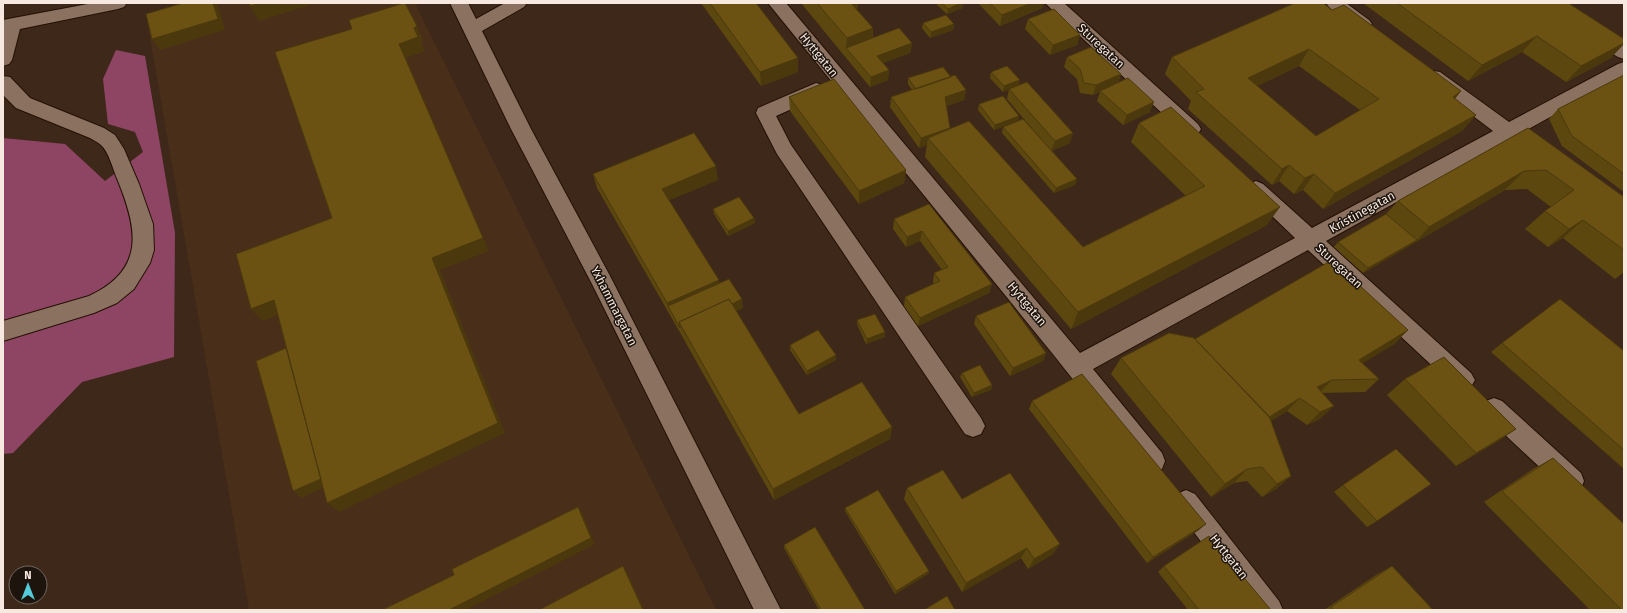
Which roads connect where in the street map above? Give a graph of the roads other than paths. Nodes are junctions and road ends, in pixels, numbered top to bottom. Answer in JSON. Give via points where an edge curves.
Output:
{"nodes":[{"id":1,"x":118,"y":3,"type":"edge"},
{"id":2,"x":459,"y":3,"type":"edge"},
{"id":3,"x":518,"y":3,"type":"edge"},
{"id":4,"x":777,"y":3,"type":"edge"},
{"id":5,"x":1054,"y":3,"type":"edge"},
{"id":6,"x":1336,"y":3,"type":"edge"},
{"id":7,"x":1549,"y":3,"type":"edge"},
{"id":8,"x":8,"y":25,"type":"edge"},
{"id":9,"x":472,"y":29,"type":"junction"},
{"id":10,"x":1374,"y":32,"type":"edge"},
{"id":11,"x":1624,"y":53,"type":"edge"},
{"id":12,"x":3,"y":60,"type":"edge"},
{"id":13,"x":1419,"y":65,"type":"edge"},
{"id":14,"x":1624,"y":68,"type":"edge"},
{"id":15,"x":839,"y":80,"type":"junction"},
{"id":16,"x":3,"y":82,"type":"edge"},
{"id":17,"x":1507,"y":131,"type":"junction"},
{"id":18,"x":1207,"y":144,"type":"edge"},
{"id":19,"x":1532,"y":150,"type":"edge"},
{"id":20,"x":1242,"y":176,"type":"edge"},
{"id":21,"x":1311,"y":240,"type":"junction"},
{"id":22,"x":3,"y":331,"type":"edge"},
{"id":23,"x":1078,"y":366,"type":"junction"},
{"id":24,"x":973,"y":426,"type":"dead end"},
{"id":25,"x":1584,"y":491,"type":"edge"},
{"id":26,"x":768,"y":610,"type":"edge"},
{"id":27,"x":1270,"y":610,"type":"edge"}],
"edges":[{"from":1,"to":8,"type":"street"},
{"from":2,"to":9,"type":"street","name":"Yxhammargatan"},
{"from":3,"to":9,"type":"street"},
{"from":4,"to":15,"type":"street","name":"Hyttgatan"},
{"from":5,"to":18,"type":"street","name":"Sturegatan"},
{"from":6,"to":10,"type":"street"},
{"from":7,"to":11,"type":"street"},
{"from":8,"to":12,"type":"street"},
{"from":9,"to":26,"type":"street","name":"Yxhammargatan"},
{"from":13,"to":17,"type":"street"},
{"from":14,"to":17,"type":"street","name":"Kristinegatan"},
{"from":15,"to":23,"type":"street","name":"Hyttgatan","via":[[956,207]]},
{"from":15,"to":24,"type":"street","via":[[765,113],[784,150]]},
{"from":16,"to":22,"type":"street","via":[[23,103],[97,133],[108,140],[130,184],[143,224],[144,241],[139,263],[126,283],[109,297],[94,304]]},
{"from":17,"to":19,"type":"street"},
{"from":17,"to":21,"type":"street","name":"Kristinegatan"},
{"from":20,"to":21,"type":"street","name":"Sturegatan"},
{"from":21,"to":23,"type":"street","name":"Kristinegatan"},
{"from":21,"to":25,"type":"street","name":"Sturegatan"},
{"from":23,"to":27,"type":"street","name":"Hyttgatan"}]}
